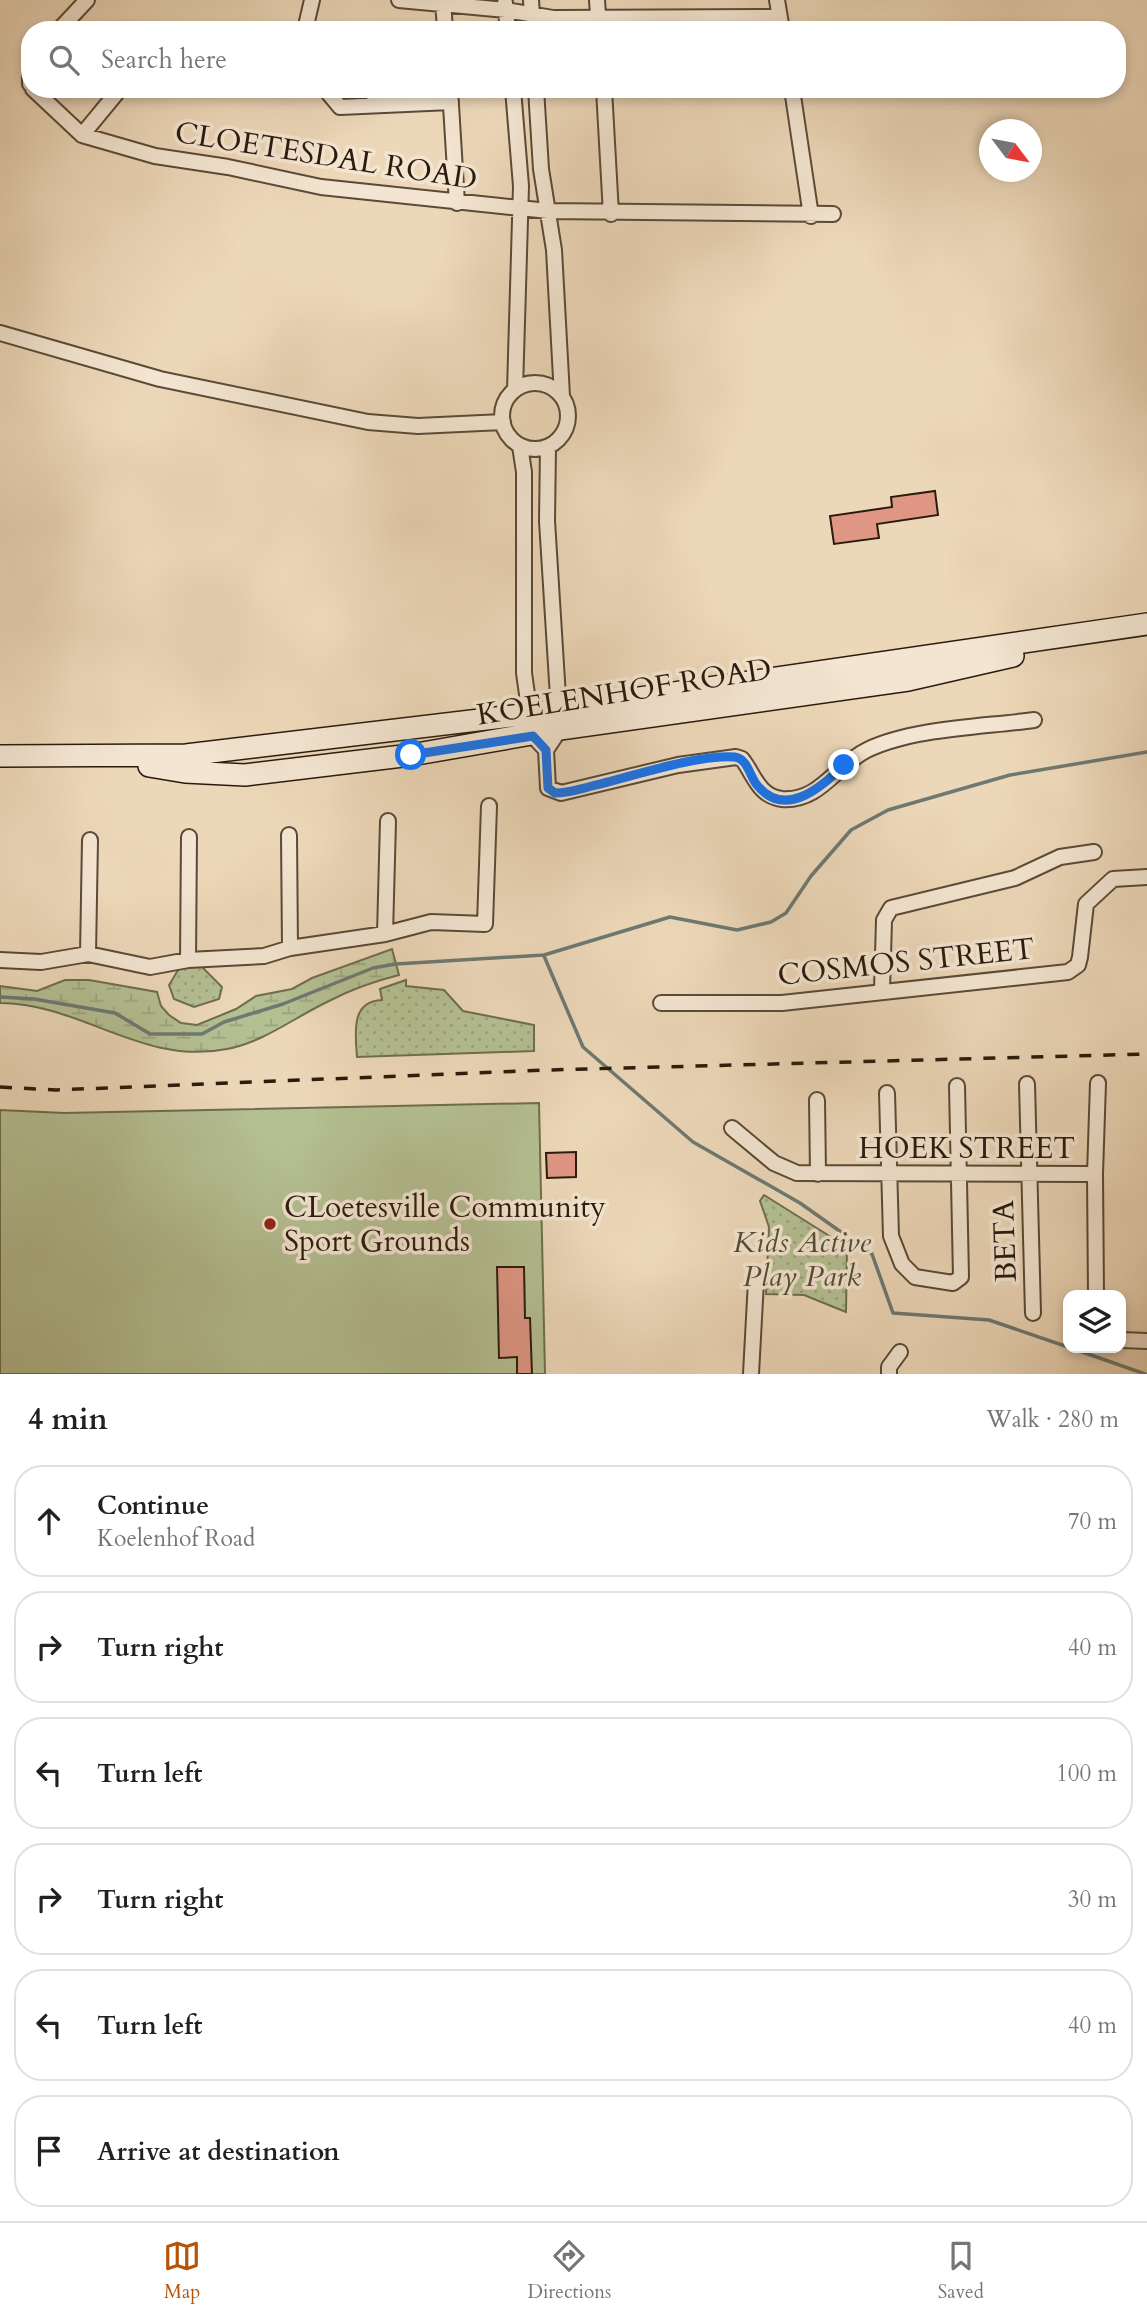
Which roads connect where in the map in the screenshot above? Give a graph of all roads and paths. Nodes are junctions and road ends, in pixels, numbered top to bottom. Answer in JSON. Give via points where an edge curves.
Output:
{"nodes":[{"id":1,"x":87,"y":0,"type":"edge"},
{"id":2,"x":312,"y":0,"type":"edge"},
{"id":3,"x":399,"y":0,"type":"edge"},
{"id":4,"x":597,"y":0,"type":"edge"},
{"id":5,"x":777,"y":0,"type":"edge"},
{"id":6,"x":443,"y":3,"type":"edge"},
{"id":7,"x":506,"y":5,"type":"edge"},
{"id":8,"x":531,"y":7,"type":"edge"},
{"id":9,"x":68,"y":21,"type":"edge"},
{"id":10,"x":307,"y":21,"type":"edge"},
{"id":11,"x":444,"y":21,"type":"edge"},
{"id":12,"x":576,"y":21,"type":"edge"},
{"id":13,"x":599,"y":21,"type":"edge"},
{"id":14,"x":781,"y":21,"type":"edge"},
{"id":15,"x":43,"y":98,"type":"edge"},
{"id":16,"x":113,"y":98,"type":"edge"},
{"id":17,"x":332,"y":98,"type":"edge"},
{"id":18,"x":377,"y":98,"type":"edge"},
{"id":19,"x":431,"y":98,"type":"edge"},
{"id":20,"x":450,"y":98,"type":"edge"},
{"id":21,"x":514,"y":98,"type":"edge"},
{"id":22,"x":537,"y":98,"type":"edge"},
{"id":23,"x":605,"y":98,"type":"edge"},
{"id":24,"x":793,"y":98,"type":"edge"},
{"id":25,"x":383,"y":103,"type":"junction"},
{"id":26,"x":82,"y":135,"type":"junction"},
{"id":27,"x":457,"y":204,"type":"junction"},
{"id":28,"x":520,"y":210,"type":"junction"},
{"id":29,"x":548,"y":211,"type":"junction"},
{"id":30,"x":611,"y":214,"type":"junction"},
{"id":31,"x":833,"y":215,"type":"dead end"},
{"id":32,"x":811,"y":216,"type":"junction"},
{"id":33,"x":0,"y":333,"type":"edge"},
{"id":34,"x":515,"y":390,"type":"junction"},
{"id":35,"x":562,"y":396,"type":"junction"},
{"id":36,"x":503,"y":422,"type":"junction"},
{"id":37,"x":520,"y":446,"type":"junction"},
{"id":38,"x":548,"y":447,"type":"junction"},
{"id":39,"x":1147,"y":625,"type":"edge"},
{"id":40,"x":529,"y":714,"type":"junction"},
{"id":41,"x":559,"y":719,"type":"junction"},
{"id":42,"x":1034,"y":720,"type":"dead end"},
{"id":43,"x":540,"y":743,"type":"junction"},
{"id":44,"x":0,"y":757,"type":"edge"},
{"id":45,"x":105,"y":758,"type":"junction"},
{"id":46,"x":489,"y":806,"type":"dead end"},
{"id":47,"x":388,"y":821,"type":"dead end"},
{"id":48,"x":289,"y":835,"type":"dead end"},
{"id":49,"x":189,"y":837,"type":"dead end"},
{"id":50,"x":90,"y":840,"type":"dead end"},
{"id":51,"x":1094,"y":852,"type":"dead end"},
{"id":52,"x":1147,"y":877,"type":"edge"},
{"id":53,"x":385,"y":934,"type":"junction"},
{"id":54,"x":290,"y":948,"type":"junction"},
{"id":55,"x":88,"y":954,"type":"junction"},
{"id":56,"x":0,"y":960,"type":"edge"},
{"id":57,"x":188,"y":960,"type":"junction"},
{"id":58,"x":882,"y":990,"type":"junction"},
{"id":59,"x":661,"y":1003,"type":"dead end"},
{"id":60,"x":1098,"y":1083,"type":"dead end"},
{"id":61,"x":1027,"y":1084,"type":"dead end"},
{"id":62,"x":957,"y":1086,"type":"dead end"},
{"id":63,"x":887,"y":1093,"type":"dead end"},
{"id":64,"x":817,"y":1100,"type":"dead end"},
{"id":65,"x":732,"y":1128,"type":"dead end"},
{"id":66,"x":959,"y":1173,"type":"junction"},
{"id":67,"x":1029,"y":1173,"type":"junction"},
{"id":68,"x":818,"y":1174,"type":"junction"},
{"id":69,"x":889,"y":1174,"type":"junction"},
{"id":70,"x":1095,"y":1174,"type":"junction"},
{"id":71,"x":756,"y":1281,"type":"dead end"},
{"id":72,"x":1096,"y":1290,"type":"edge"},
{"id":73,"x":1033,"y":1313,"type":"dead end"},
{"id":74,"x":1126,"y":1340,"type":"edge"},
{"id":75,"x":1147,"y":1341,"type":"edge"},
{"id":76,"x":900,"y":1352,"type":"dead end"},
{"id":77,"x":751,"y":1374,"type":"edge"},
{"id":78,"x":889,"y":1374,"type":"edge"}],
"edges":[{"from":1,"to":9,"type":"street"},
{"from":2,"to":10,"type":"street"},
{"from":3,"to":6,"type":"street"},
{"from":4,"to":13,"type":"street"},
{"from":5,"to":14,"type":"street"},
{"from":6,"to":7,"type":"street"},
{"from":6,"to":11,"type":"street"},
{"from":7,"to":8,"type":"street"},
{"from":8,"to":12,"type":"street","via":[[553,18]]},
{"from":15,"to":26,"type":"street","name":"CLOETESDAL ROAD"},
{"from":16,"to":26,"type":"street"},
{"from":17,"to":25,"type":"street","via":[[340,107]]},
{"from":18,"to":25,"type":"street"},
{"from":19,"to":25,"type":"street"},
{"from":20,"to":27,"type":"street"},
{"from":21,"to":28,"type":"street"},
{"from":22,"to":29,"type":"street"},
{"from":23,"to":30,"type":"street"},
{"from":24,"to":32,"type":"street"},
{"from":26,"to":27,"type":"street","name":"CLOETESDAL ROAD","via":[[155,156],[321,187]]},
{"from":27,"to":28,"type":"street","name":"CLOETESDAL ROAD"},
{"from":28,"to":29,"type":"street","name":"CLOETESDAL ROAD"},
{"from":28,"to":34,"type":"street"},
{"from":29,"to":30,"type":"street","name":"CLOETESDAL ROAD"},
{"from":29,"to":35,"type":"street"},
{"from":30,"to":32,"type":"street","name":"CLOETESDAL ROAD"},
{"from":31,"to":32,"type":"street","name":"CLOETESDAL ROAD"},
{"from":33,"to":36,"type":"street","via":[[160,379],[368,422],[418,426]]},
{"from":34,"to":35,"type":"street","via":[[545,384]]},
{"from":34,"to":36,"type":"street","via":[[504,404]]},
{"from":35,"to":38,"type":"street","via":[[568,424]]},
{"from":36,"to":37,"type":"street"},
{"from":37,"to":38,"type":"street"},
{"from":37,"to":40,"type":"street","via":[[524,471],[524,673]]},
{"from":38,"to":41,"type":"street","via":[[547,521]]},
{"from":39,"to":41,"type":"main road","name":"KOELENHOF ROAD"},
{"from":40,"to":41,"type":"main road","name":"KOELENHOF ROAD"},
{"from":40,"to":43,"type":"street"},
{"from":40,"to":45,"type":"main road","name":"KOELENHOF ROAD","via":[[186,755]]},
{"from":41,"to":43,"type":"main road","name":"KOELENHOF ROAD"},
{"from":42,"to":43,"type":"street","via":[[892,741],[864,751],[817,791],[781,799],[756,784],[742,759],[736,757],[555,793],[548,788]]},
{"from":43,"to":45,"type":"main road","name":"KOELENHOF ROAD","via":[[245,775],[185,772]]},
{"from":44,"to":45,"type":"main road","name":"KOELENHOF ROAD"},
{"from":46,"to":53,"type":"street","via":[[485,924],[431,922]]},
{"from":47,"to":53,"type":"street"},
{"from":48,"to":54,"type":"street"},
{"from":49,"to":57,"type":"street"},
{"from":50,"to":55,"type":"street"},
{"from":51,"to":58,"type":"street","via":[[1060,857],[1015,878],[891,908],[884,920]]},
{"from":52,"to":58,"type":"street","name":"COSMOS STREET","via":[[1113,879],[1086,904],[1080,957],[1073,970]]},
{"from":53,"to":54,"type":"street"},
{"from":54,"to":57,"type":"street","via":[[264,956]]},
{"from":55,"to":56,"type":"street","via":[[41,962]]},
{"from":55,"to":57,"type":"street","via":[[150,967]]},
{"from":58,"to":59,"type":"street","name":"COSMOS STREET","via":[[782,1003]]},
{"from":60,"to":70,"type":"street"},
{"from":61,"to":67,"type":"street","name":"BETA"},
{"from":62,"to":66,"type":"street"},
{"from":63,"to":69,"type":"street"},
{"from":64,"to":68,"type":"street"},
{"from":65,"to":68,"type":"street","name":"HOEK STREET","via":[[783,1168]]},
{"from":66,"to":67,"type":"street","name":"HOEK STREET"},
{"from":66,"to":69,"type":"street","name":"HOEK STREET"},
{"from":66,"to":69,"type":"street","via":[[961,1277],[953,1283],[915,1277],[902,1264],[891,1236]]},
{"from":67,"to":70,"type":"street","name":"HOEK STREET"},
{"from":67,"to":73,"type":"street","name":"BETA"},
{"from":68,"to":69,"type":"street","name":"HOEK STREET"},
{"from":70,"to":72,"type":"street","name":"HOEK STREET"},
{"from":71,"to":77,"type":"street"},
{"from":74,"to":75,"type":"street"},
{"from":76,"to":78,"type":"street"}]}
